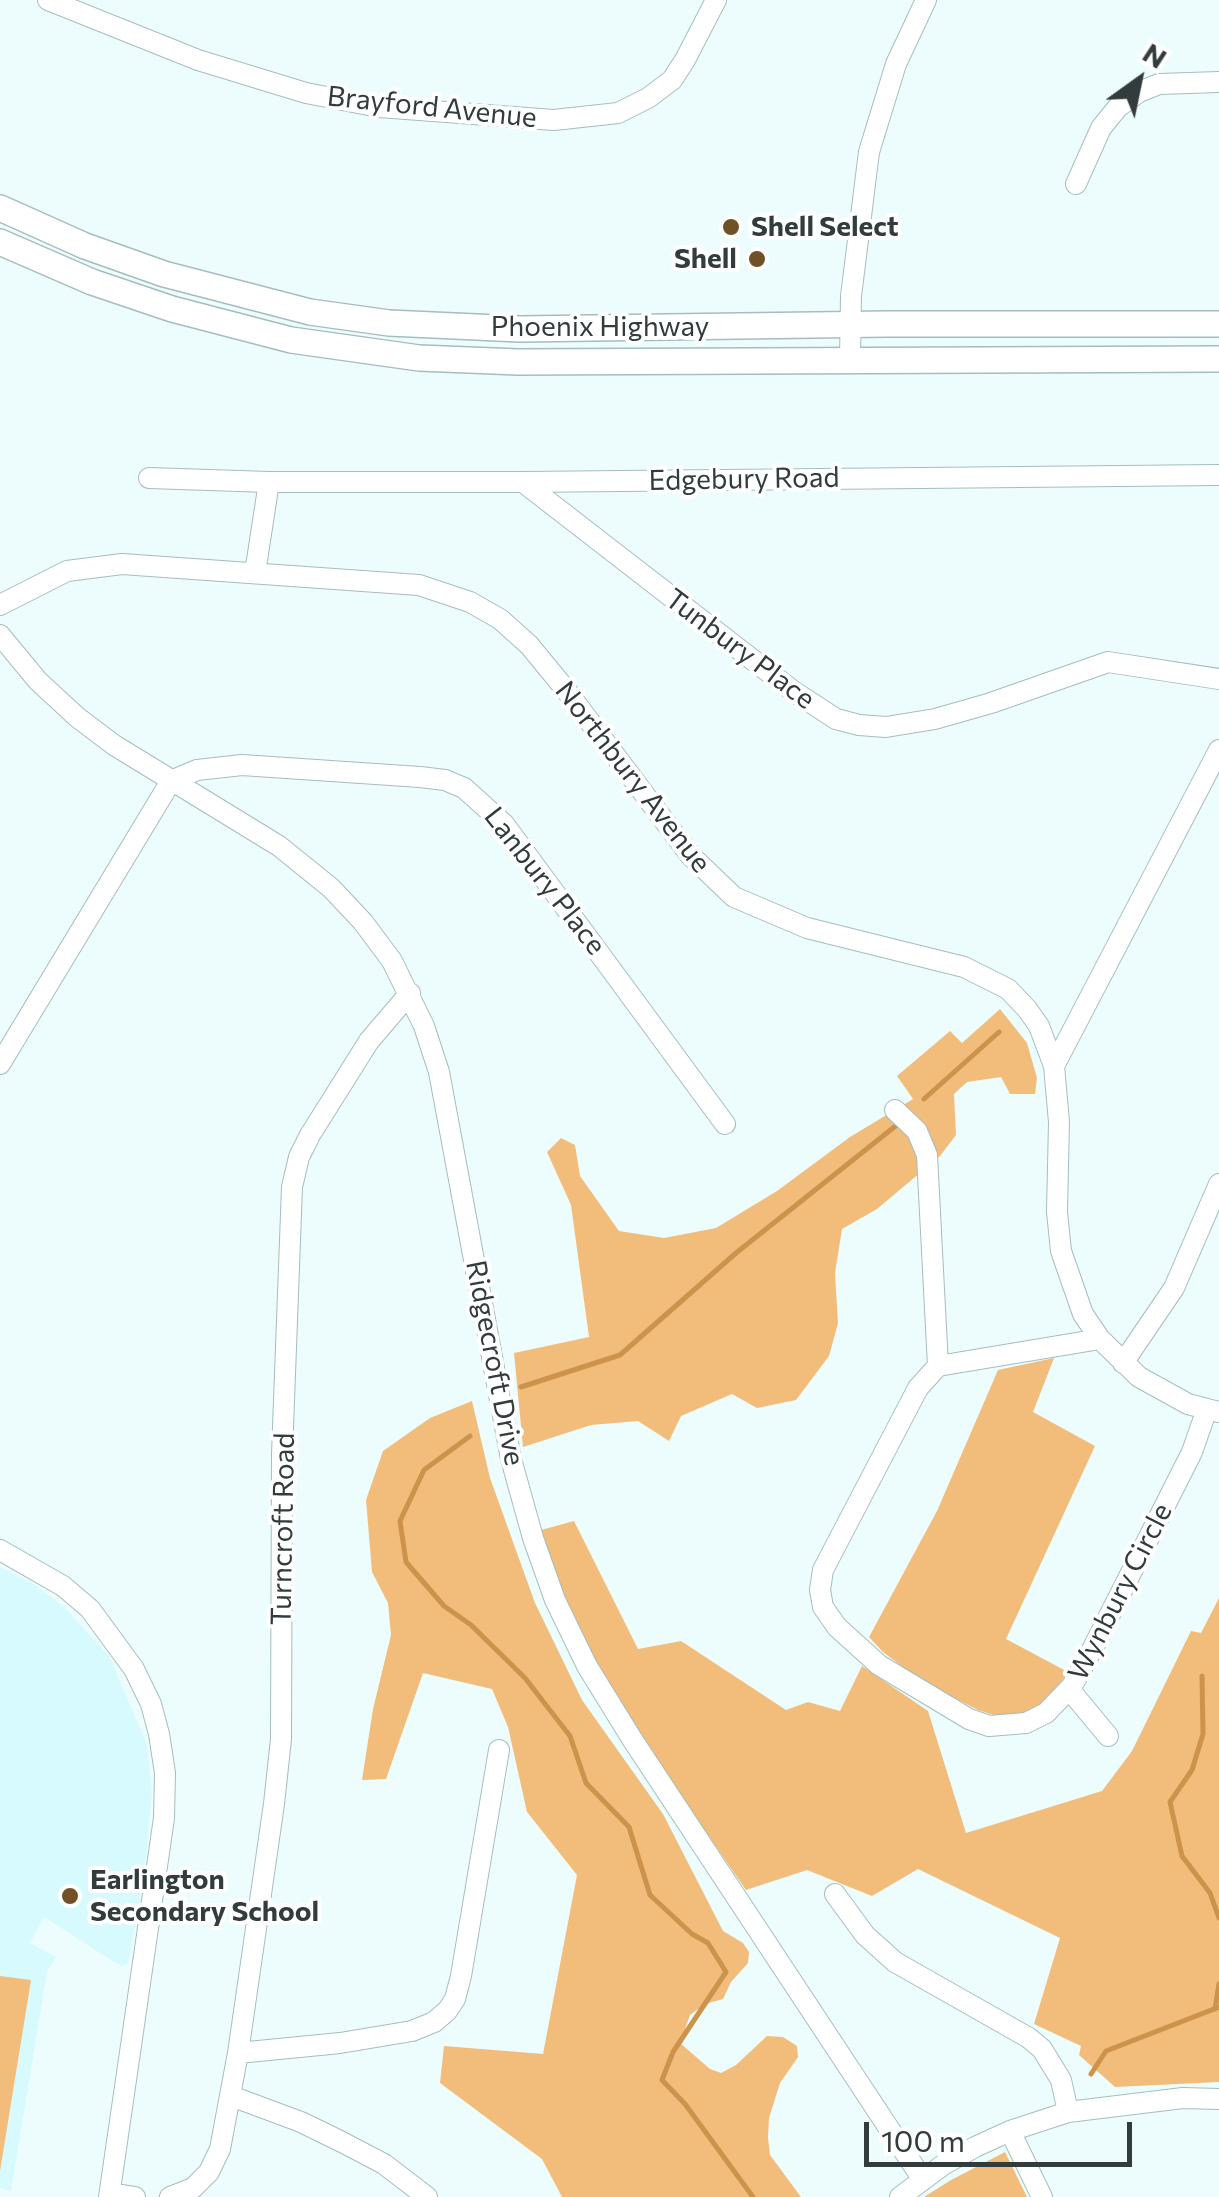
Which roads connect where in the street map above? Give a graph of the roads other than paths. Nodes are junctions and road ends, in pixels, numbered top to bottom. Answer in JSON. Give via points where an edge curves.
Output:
{"nodes":[{"id":1,"x":48,"y":0,"type":"edge"},
{"id":2,"x":716,"y":0,"type":"edge"},
{"id":3,"x":926,"y":0,"type":"edge"},
{"id":4,"x":1219,"y":82,"type":"edge"},
{"id":5,"x":1076,"y":184,"type":"dead end"},
{"id":6,"x":0,"y":208,"type":"edge"},
{"id":7,"x":0,"y":242,"type":"edge"},
{"id":8,"x":1219,"y":324,"type":"edge"},
{"id":9,"x":851,"y":325,"type":"junction"},
{"id":10,"x":850,"y":359,"type":"junction"},
{"id":11,"x":1219,"y":359,"type":"edge"},
{"id":12,"x":1219,"y":475,"type":"edge"},
{"id":13,"x":149,"y":478,"type":"dead end"},
{"id":14,"x":268,"y":482,"type":"junction"},
{"id":15,"x":523,"y":482,"type":"junction"},
{"id":16,"x":255,"y":573,"type":"junction"},
{"id":17,"x":0,"y":605,"type":"edge"},
{"id":18,"x":0,"y":635,"type":"edge"},
{"id":19,"x":1219,"y":679,"type":"edge"},
{"id":20,"x":1219,"y":750,"type":"edge"},
{"id":21,"x":171,"y":780,"type":"junction"},
{"id":22,"x":410,"y":992,"type":"junction"},
{"id":23,"x":0,"y":1064,"type":"edge"},
{"id":24,"x":1054,"y":1066,"type":"junction"},
{"id":25,"x":895,"y":1110,"type":"dead end"},
{"id":26,"x":725,"y":1124,"type":"dead end"},
{"id":27,"x":1219,"y":1184,"type":"edge"},
{"id":28,"x":1100,"y":1339,"type":"junction"},
{"id":29,"x":1123,"y":1363,"type":"junction"},
{"id":30,"x":938,"y":1366,"type":"junction"},
{"id":31,"x":1213,"y":1411,"type":"edge"},
{"id":32,"x":0,"y":1550,"type":"edge"},
{"id":33,"x":1069,"y":1690,"type":"junction"},
{"id":34,"x":1108,"y":1736,"type":"dead end"},
{"id":35,"x":499,"y":1750,"type":"dead end"},
{"id":36,"x":835,"y":1894,"type":"dead end"},
{"id":37,"x":238,"y":2053,"type":"junction"},
{"id":38,"x":231,"y":2096,"type":"junction"},
{"id":39,"x":1219,"y":2099,"type":"edge"},
{"id":40,"x":1068,"y":2112,"type":"junction"},
{"id":41,"x":1010,"y":2131,"type":"junction"},
{"id":42,"x":922,"y":2180,"type":"junction"},
{"id":43,"x":110,"y":2195,"type":"edge"},
{"id":44,"x":134,"y":2197,"type":"edge"},
{"id":45,"x":170,"y":2197,"type":"edge"},
{"id":46,"x":427,"y":2197,"type":"edge"},
{"id":47,"x":900,"y":2197,"type":"edge"},
{"id":48,"x":1042,"y":2197,"type":"edge"}],
"edges":[{"from":1,"to":2,"type":"street","name":"Brayford Avenue","via":[[198,60],[306,93],[379,107],[554,120],[618,113],[648,98],[686,60]]},
{"from":3,"to":9,"type":"street","via":[[896,64],[869,152]]},
{"from":4,"to":5,"type":"street","via":[[1159,84],[1139,92],[1101,128]]},
{"from":6,"to":9,"type":"main road","name":"Phoenix Highway","via":[[164,274],[326,314],[460,328]]},
{"from":7,"to":10,"type":"main road","name":"Phoenix Highway","via":[[172,309],[364,352],[502,362]]},
{"from":8,"to":9,"type":"main road","name":"Phoenix Highway"},
{"from":9,"to":10,"type":"street"},
{"from":10,"to":11,"type":"main road","name":"Phoenix Highway"},
{"from":12,"to":15,"type":"street","name":"Edgebury Road"},
{"from":13,"to":14,"type":"street","name":"Edgebury Road"},
{"from":14,"to":15,"type":"street","name":"Edgebury Road"},
{"from":14,"to":16,"type":"street"},
{"from":15,"to":19,"type":"street","name":"Tunbury Place","via":[[793,690],[859,726],[935,719],[1108,662]]},
{"from":16,"to":17,"type":"street","name":"Northbury Avenue","via":[[90,566],[45,580]]},
{"from":16,"to":24,"type":"street","name":"Northbury Avenue","via":[[419,584],[500,619],[529,645],[690,855],[734,897],[781,919],[952,963],[1008,989],[1039,1026]]},
{"from":18,"to":21,"type":"street","name":"Ridgecroft Drive","via":[[77,717]]},
{"from":20,"to":24,"type":"street"},
{"from":21,"to":22,"type":"street","name":"Ridgecroft Drive","via":[[279,846],[331,888]]},
{"from":21,"to":23,"type":"street"},
{"from":21,"to":26,"type":"street","name":"Lanbury Place","via":[[242,765],[420,777],[464,788],[534,861]]},
{"from":22,"to":37,"type":"street","name":"Turncroft Road","via":[[318,1122],[292,1186],[280,1739]]},
{"from":22,"to":42,"type":"street","name":"Ridgecroft Drive","via":[[439,1072],[512,1459],[556,1600],[632,1740]]},
{"from":24,"to":28,"type":"street","name":"Northbury Avenue","via":[[1060,1251],[1083,1314]]},
{"from":25,"to":30,"type":"street","via":[[927,1155]]},
{"from":27,"to":29,"type":"street","via":[[1174,1288]]},
{"from":28,"to":29,"type":"street","name":"Northbury Avenue"},
{"from":28,"to":30,"type":"street"},
{"from":29,"to":31,"type":"street","name":"Northbury Avenue","via":[[1163,1392]]},
{"from":30,"to":33,"type":"street","name":"Wynbury Circle","via":[[911,1400],[824,1570],[823,1607],[879,1665],[989,1726],[1026,1723]]},
{"from":31,"to":33,"type":"street","name":"Wynbury Circle"},
{"from":32,"to":43,"type":"street","via":[[90,1609],[134,1669],[159,1734],[164,1818]]},
{"from":33,"to":34,"type":"street"},
{"from":35,"to":37,"type":"street","via":[[462,1976],[447,2011],[412,2031]]},
{"from":36,"to":40,"type":"street","via":[[894,1962],[1042,2050],[1061,2080]]},
{"from":37,"to":38,"type":"street","name":"Turncroft Road"},
{"from":38,"to":45,"type":"street","name":"Turncroft Road","via":[[209,2172]]},
{"from":38,"to":46,"type":"street","via":[[342,2142]]},
{"from":39,"to":40,"type":"street"},
{"from":40,"to":41,"type":"street"},
{"from":41,"to":42,"type":"street"},
{"from":41,"to":48,"type":"street"},
{"from":42,"to":47,"type":"street"},
{"from":43,"to":44,"type":"street"}]}
